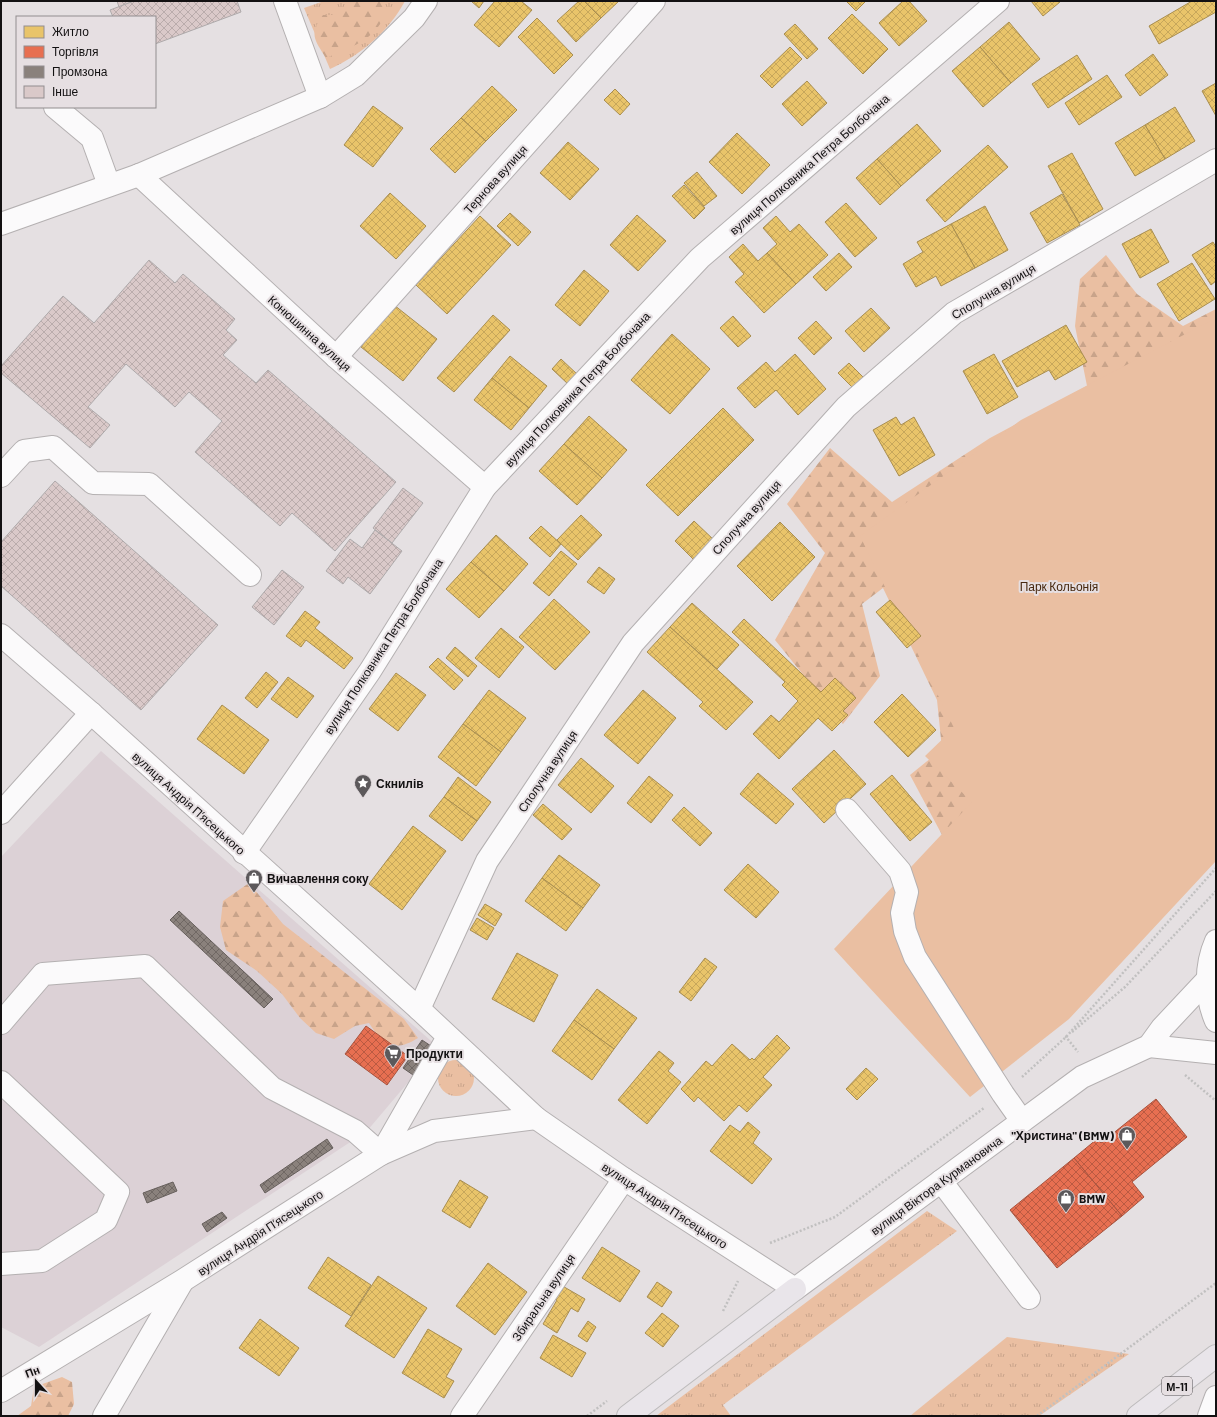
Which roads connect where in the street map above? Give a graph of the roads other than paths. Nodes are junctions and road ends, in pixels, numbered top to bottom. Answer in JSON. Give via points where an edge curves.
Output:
{"nodes":[{"id":1,"x":286,"y":1,"type":"edge"},
{"id":2,"x":426,"y":1,"type":"edge"},
{"id":3,"x":654,"y":1,"type":"edge"},
{"id":4,"x":998,"y":1,"type":"edge"},
{"id":5,"x":320,"y":96,"type":"junction"},
{"id":6,"x":56,"y":108,"type":"edge"},
{"id":7,"x":1216,"y":160,"type":"edge"},
{"id":8,"x":139,"y":175,"type":"junction"},
{"id":9,"x":109,"y":185,"type":"junction"},
{"id":10,"x":1,"y":224,"type":"edge"},
{"id":11,"x":336,"y":357,"type":"junction"},
{"id":12,"x":1,"y":476,"type":"edge"},
{"id":13,"x":485,"y":487,"type":"junction"},
{"id":14,"x":250,"y":575,"type":"dead end"},
{"id":15,"x":1,"y":635,"type":"edge"},
{"id":16,"x":90,"y":713,"type":"junction"},
{"id":17,"x":847,"y":810,"type":"dead end"},
{"id":18,"x":1,"y":813,"type":"edge"},
{"id":19,"x":244,"y":853,"type":"junction"},
{"id":20,"x":1216,"y":941,"type":"edge"},
{"id":21,"x":1207,"y":980,"type":"junction"},
{"id":22,"x":419,"y":1009,"type":"junction"},
{"id":23,"x":1216,"y":1021,"type":"edge"},
{"id":24,"x":1,"y":1023,"type":"edge"},
{"id":25,"x":448,"y":1037,"type":"junction"},
{"id":26,"x":1149,"y":1046,"type":"junction"},
{"id":27,"x":1216,"y":1053,"type":"edge"},
{"id":28,"x":1,"y":1082,"type":"edge"},
{"id":29,"x":536,"y":1118,"type":"junction"},
{"id":30,"x":1022,"y":1121,"type":"junction"},
{"id":31,"x":381,"y":1154,"type":"junction"},
{"id":32,"x":624,"y":1179,"type":"junction"},
{"id":33,"x":941,"y":1181,"type":"junction"},
{"id":34,"x":1,"y":1264,"type":"edge"},
{"id":35,"x":182,"y":1281,"type":"junction"},
{"id":36,"x":795,"y":1289,"type":"junction"},
{"id":37,"x":1029,"y":1298,"type":"dead end"},
{"id":38,"x":1216,"y":1356,"type":"edge"},
{"id":39,"x":1,"y":1391,"type":"edge"},
{"id":40,"x":1216,"y":1397,"type":"edge"},
{"id":41,"x":104,"y":1416,"type":"edge"},
{"id":42,"x":462,"y":1416,"type":"edge"},
{"id":43,"x":628,"y":1416,"type":"edge"},
{"id":44,"x":1138,"y":1416,"type":"edge"},
{"id":45,"x":1209,"y":1416,"type":"edge"}],
"edges":[{"from":1,"to":5,"type":"street"},
{"from":2,"to":5,"type":"street","via":[[414,18],[356,75]]},
{"from":3,"to":11,"type":"street","name":"Тернова вулиця"},
{"from":4,"to":13,"type":"street","name":"вулиця Полковника Петра Болбочана","via":[[700,258]]},
{"from":5,"to":8,"type":"street"},
{"from":6,"to":9,"type":"street","via":[[92,138]]},
{"from":7,"to":22,"type":"street","name":"Сполучна вулиця","via":[[954,313],[846,407],[633,643],[487,861]]},
{"from":8,"to":9,"type":"street"},
{"from":8,"to":11,"type":"street","name":"Конюшинна вулиця"},
{"from":9,"to":10,"type":"street"},
{"from":11,"to":13,"type":"street","name":"Конюшинна вулиця"},
{"from":12,"to":14,"type":"street","via":[[24,451],[53,447],[93,482],[149,484]]},
{"from":13,"to":19,"type":"street","name":"вулиця Полковника Петра Болбочана","via":[[370,671]]},
{"from":15,"to":16,"type":"street","name":"вулиця Андрія Пʼясецького"},
{"from":16,"to":18,"type":"street"},
{"from":16,"to":19,"type":"street","name":"вулиця Андрія Пʼясецького"},
{"from":17,"to":30,"type":"street","via":[[900,871],[907,892],[902,913],[916,957]]},
{"from":19,"to":22,"type":"street","name":"вулиця Андрія Пʼясецького"},
{"from":20,"to":21,"type":"street","via":[[1211,952]]},
{"from":21,"to":23,"type":"street","via":[[1211,1008]]},
{"from":21,"to":26,"type":"street","via":[[1162,1028]]},
{"from":22,"to":25,"type":"street","name":"вулиця Андрія Пʼясецького"},
{"from":24,"to":31,"type":"street","via":[[43,974],[145,966],[272,1088],[355,1131]]},
{"from":25,"to":29,"type":"street","name":"вулиця Андрія Пʼясецького"},
{"from":25,"to":31,"type":"street"},
{"from":26,"to":27,"type":"street"},
{"from":26,"to":30,"type":"street","name":"вулиця Віктора Курмановича","via":[[1093,1071]]},
{"from":28,"to":34,"type":"street","via":[[118,1192],[106,1220],[42,1261]]},
{"from":29,"to":31,"type":"street","name":"вулиця Андрія Пʼясецького","via":[[434,1131]]},
{"from":29,"to":32,"type":"street","name":"вулиця Андрія Пʼясецького"},
{"from":30,"to":33,"type":"street","name":"вулиця Віктора Курмановича"},
{"from":31,"to":35,"type":"street","name":"вулиця Андрія Пʼясецького"},
{"from":32,"to":36,"type":"street","name":"вулиця Андрія Пʼясецького"},
{"from":32,"to":42,"type":"street","name":"Збиральна вулиця"},
{"from":33,"to":36,"type":"street","name":"вулиця Віктора Курмановича"},
{"from":33,"to":37,"type":"street"},
{"from":35,"to":39,"type":"street","name":"вулиця Андрія Пʼясецького"},
{"from":35,"to":41,"type":"street"},
{"from":36,"to":43,"type":"main road"},
{"from":38,"to":44,"type":"main road","number":"М-11"},
{"from":40,"to":45,"type":"street"}]}
